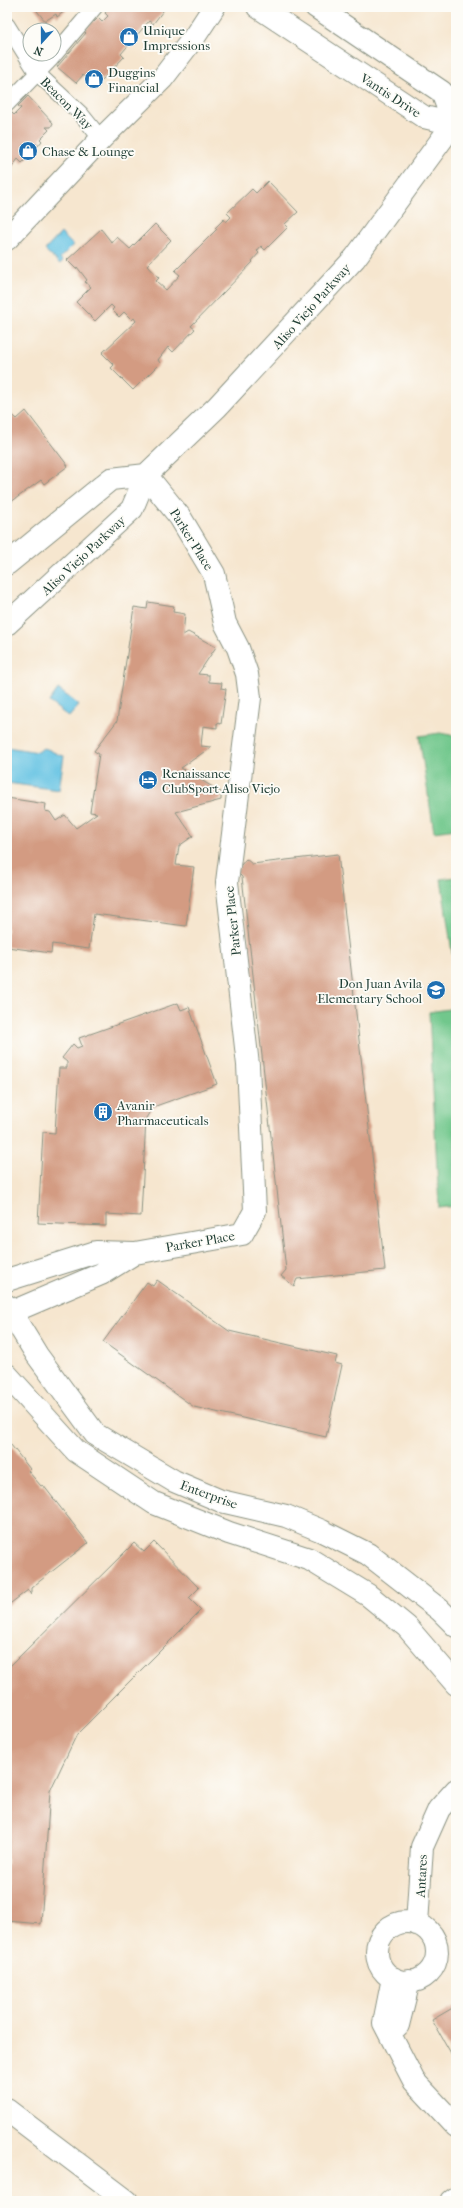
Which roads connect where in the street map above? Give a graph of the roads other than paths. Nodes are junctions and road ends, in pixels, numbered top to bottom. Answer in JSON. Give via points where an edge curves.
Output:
{"nodes":[{"id":1,"x":95,"y":7,"type":"edge"},
{"id":2,"x":214,"y":7,"type":"edge"},
{"id":3,"x":258,"y":7,"type":"edge"},
{"id":4,"x":316,"y":7,"type":"edge"},
{"id":5,"x":7,"y":26,"type":"edge"},
{"id":6,"x":37,"y":73,"type":"junction"},
{"id":7,"x":7,"y":104,"type":"edge"},
{"id":8,"x":455,"y":122,"type":"edge"},
{"id":9,"x":101,"y":139,"type":"junction"},
{"id":10,"x":7,"y":239,"type":"edge"},
{"id":11,"x":146,"y":475,"type":"junction"},
{"id":12,"x":7,"y":564,"type":"edge"},
{"id":13,"x":7,"y":624,"type":"edge"},
{"id":14,"x":135,"y":1253,"type":"junction"},
{"id":15,"x":7,"y":1280,"type":"edge"},
{"id":16,"x":8,"y":1310,"type":"edge"},
{"id":17,"x":7,"y":1375,"type":"edge"},
{"id":18,"x":456,"y":1626,"type":"edge"},
{"id":19,"x":456,"y":1684,"type":"edge"},
{"id":20,"x":456,"y":1790,"type":"edge"},
{"id":21,"x":417,"y":1924,"type":"junction"},
{"id":22,"x":401,"y":1979,"type":"junction"},
{"id":23,"x":7,"y":2110,"type":"edge"},
{"id":24,"x":456,"y":2126,"type":"edge"},
{"id":25,"x":456,"y":2198,"type":"edge"},
{"id":26,"x":127,"y":2201,"type":"edge"},
{"id":27,"x":452,"y":2201,"type":"edge"}],
"edges":[{"from":1,"to":6,"type":"street"},
{"from":2,"to":9,"type":"main road","via":[[162,79]]},
{"from":3,"to":8,"type":"main road","name":"Vantis Drive","via":[[424,116]]},
{"from":4,"to":8,"type":"main road","via":[[442,92]]},
{"from":5,"to":6,"type":"street","name":"Beacon Way"},
{"from":6,"to":7,"type":"street"},
{"from":6,"to":9,"type":"street","name":"Beacon Way","via":[[81,114]]},
{"from":8,"to":11,"type":"main road","name":"Aliso Viejo Parkway","via":[[355,258],[223,401]]},
{"from":9,"to":10,"type":"main road"},
{"from":11,"to":12,"type":"main road","via":[[111,479]]},
{"from":11,"to":13,"type":"main road","name":"Aliso Viejo Parkway","via":[[132,509]]},
{"from":11,"to":14,"type":"main road","name":"Parker Place","via":[[180,517],[214,574],[225,623],[248,674],[250,698],[227,882],[248,1065],[255,1211],[242,1234]]},
{"from":14,"to":15,"type":"main road","name":"Parker Place","via":[[96,1252]]},
{"from":14,"to":16,"type":"main road","name":"Parker Place","via":[[101,1274]]},
{"from":16,"to":18,"type":"main road","name":"Enterprise","via":[[37,1356],[95,1434],[174,1482],[221,1501],[286,1516],[368,1554],[440,1610]]},
{"from":17,"to":19,"type":"main road","via":[[76,1451],[154,1503],[229,1533],[309,1559],[368,1595],[407,1627]]},
{"from":20,"to":21,"type":"main road","name":"Antares","via":[[439,1809],[422,1847]]},
{"from":21,"to":22,"type":"main road","via":[[424,1927],[432,1936],[437,1948],[437,1957],[429,1972],[422,1977]]},
{"from":21,"to":22,"type":"main road","via":[[409,1922],[393,1925],[381,1936],[377,1953],[379,1962],[383,1969]]},
{"from":22,"to":24,"type":"main road","via":[[398,2025],[390,2034],[414,2081]]},
{"from":23,"to":26,"type":"main road"},
{"from":25,"to":27,"type":"main road"}]}
